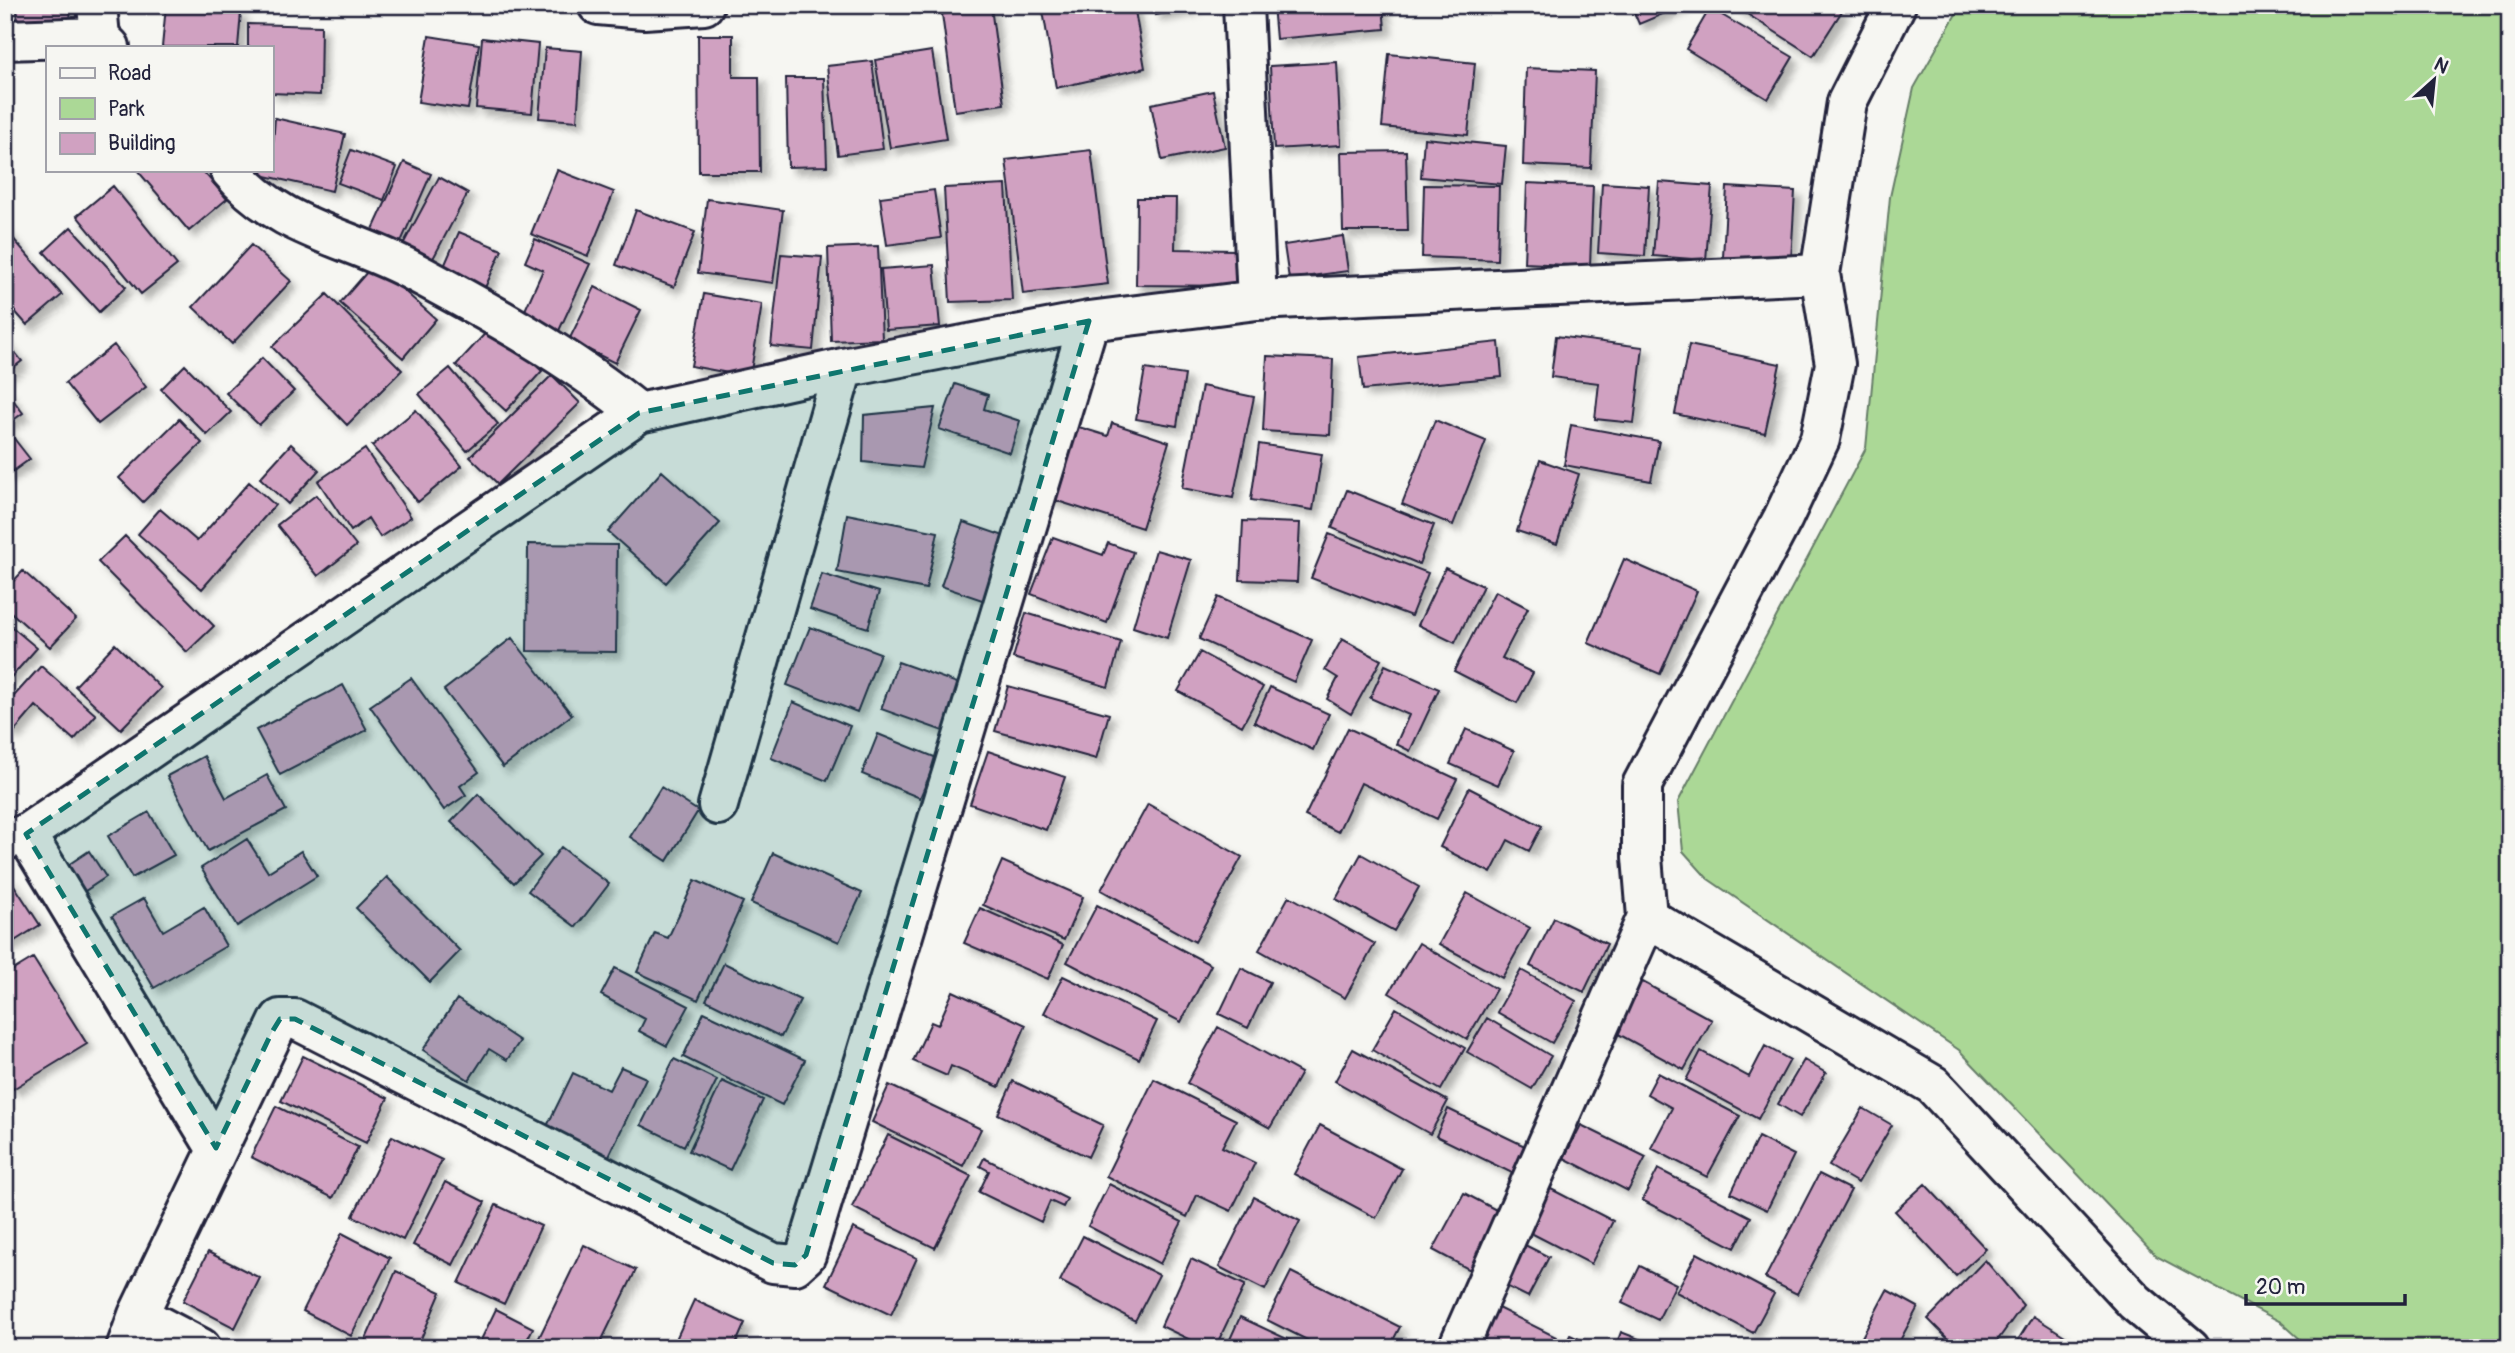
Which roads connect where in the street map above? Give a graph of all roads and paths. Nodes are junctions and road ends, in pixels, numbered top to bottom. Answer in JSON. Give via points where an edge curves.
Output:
{"nodes":[{"id":1,"x":598,"y":5,"type":"edge"},
{"id":2,"x":704,"y":5,"type":"edge"},
{"id":3,"x":1244,"y":5,"type":"edge"},
{"id":4,"x":1896,"y":5,"type":"edge"},
{"id":5,"x":102,"y":30,"type":"edge"},
{"id":6,"x":5,"y":40,"type":"edge"},
{"id":7,"x":232,"y":172,"type":"edge"},
{"id":8,"x":1820,"y":274,"type":"junction"},
{"id":9,"x":1257,"y":300,"type":"junction"},
{"id":10,"x":1089,"y":321,"type":"junction"},
{"id":11,"x":843,"y":368,"type":"junction"},
{"id":12,"x":639,"y":413,"type":"junction"},
{"id":13,"x":718,"y":805,"type":"dead end"},
{"id":14,"x":15,"y":837,"type":"edge"},
{"id":15,"x":1647,"y":917,"type":"junction"},
{"id":16,"x":216,"y":1148,"type":"junction"},
{"id":17,"x":132,"y":1331,"type":"edge"},
{"id":18,"x":201,"y":1348,"type":"edge"},
{"id":19,"x":1458,"y":1348,"type":"edge"},
{"id":20,"x":2190,"y":1348,"type":"edge"}],
"edges":[{"from":1,"to":2,"type":"street","via":[[644,9]]},
{"from":3,"to":9,"type":"street"},
{"from":4,"to":8,"type":"street","via":[[1847,102]]},
{"from":5,"to":6,"type":"street"},
{"from":7,"to":12,"type":"street","via":[[241,184],[305,228],[407,268],[595,377]]},
{"from":8,"to":9,"type":"street"},
{"from":8,"to":15,"type":"street","via":[[1835,363],[1820,439],[1642,785]]},
{"from":9,"to":10,"type":"street"},
{"from":10,"to":11,"type":"street"},
{"from":10,"to":16,"type":"street","via":[[806,1255],[795,1265],[773,1263],[295,1019],[280,1019],[276,1025]]},
{"from":11,"to":12,"type":"street"},
{"from":11,"to":13,"type":"street"},
{"from":12,"to":14,"type":"street"},
{"from":14,"to":16,"type":"street"},
{"from":15,"to":19,"type":"street"},
{"from":15,"to":20,"type":"street","via":[[1933,1085],[2135,1302]]},
{"from":16,"to":17,"type":"street"},
{"from":17,"to":18,"type":"street"}]}
